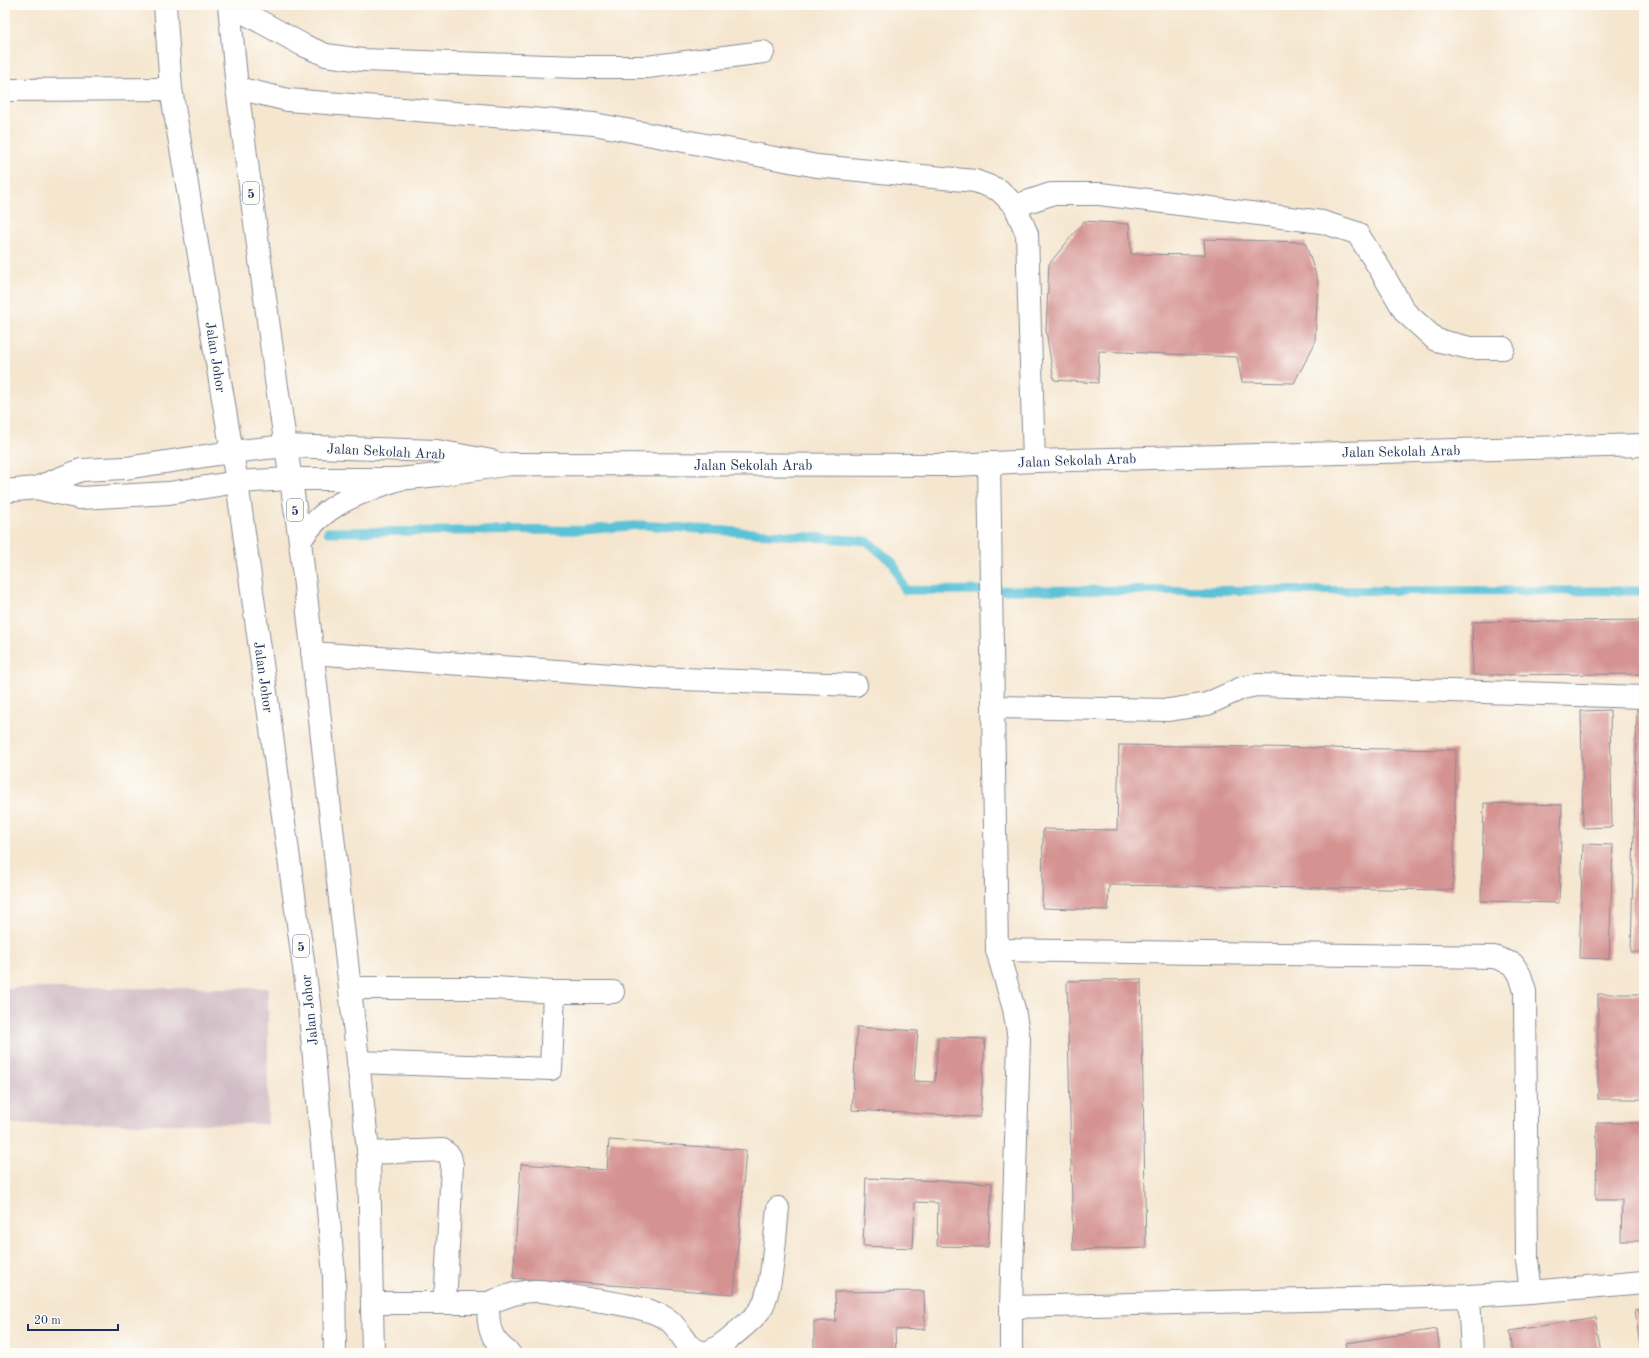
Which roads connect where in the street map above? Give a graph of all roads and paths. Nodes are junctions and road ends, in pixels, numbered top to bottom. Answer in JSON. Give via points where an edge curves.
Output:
{"nodes":[{"id":1,"x":165,"y":5,"type":"edge"},
{"id":2,"x":229,"y":5,"type":"edge"},
{"id":3,"x":762,"y":52,"type":"dead end"},
{"id":4,"x":237,"y":88,"type":"junction"},
{"id":5,"x":171,"y":89,"type":"junction"},
{"id":6,"x":5,"y":90,"type":"edge"},
{"id":7,"x":1016,"y":206,"type":"junction"},
{"id":8,"x":1503,"y":348,"type":"dead end"},
{"id":9,"x":1644,"y":445,"type":"edge"},
{"id":10,"x":285,"y":446,"type":"junction"},
{"id":11,"x":231,"y":452,"type":"junction"},
{"id":12,"x":1034,"y":461,"type":"junction"},
{"id":13,"x":989,"y":463,"type":"junction"},
{"id":14,"x":510,"y":464,"type":"junction"},
{"id":15,"x":290,"y":479,"type":"junction"},
{"id":16,"x":399,"y":479,"type":"junction"},
{"id":17,"x":237,"y":482,"type":"junction"},
{"id":18,"x":36,"y":488,"type":"junction"},
{"id":19,"x":5,"y":491,"type":"edge"},
{"id":20,"x":300,"y":541,"type":"junction"},
{"id":21,"x":312,"y":652,"type":"junction"},
{"id":22,"x":856,"y":685,"type":"dead end"},
{"id":23,"x":1644,"y":697,"type":"edge"},
{"id":24,"x":994,"y":707,"type":"junction"},
{"id":25,"x":997,"y":950,"type":"junction"},
{"id":26,"x":350,"y":988,"type":"junction"},
{"id":27,"x":554,"y":992,"type":"junction"},
{"id":28,"x":612,"y":992,"type":"dead end"},
{"id":29,"x":358,"y":1062,"type":"junction"},
{"id":30,"x":368,"y":1153,"type":"junction"},
{"id":31,"x":778,"y":1208,"type":"dead end"},
{"id":32,"x":1644,"y":1282,"type":"edge"},
{"id":33,"x":1531,"y":1292,"type":"junction"},
{"id":34,"x":1469,"y":1296,"type":"junction"},
{"id":35,"x":444,"y":1302,"type":"junction"},
{"id":36,"x":372,"y":1303,"type":"junction"},
{"id":37,"x":488,"y":1303,"type":"junction"},
{"id":38,"x":1011,"y":1307,"type":"junction"},
{"id":39,"x":334,"y":1353,"type":"edge"},
{"id":40,"x":373,"y":1353,"type":"edge"},
{"id":41,"x":509,"y":1353,"type":"edge"},
{"id":42,"x":1011,"y":1353,"type":"edge"},
{"id":43,"x":1472,"y":1353,"type":"edge"}],
"edges":[{"from":1,"to":5,"type":"main road","name":"Jalan Johor","number":"5"},
{"from":2,"to":3,"type":"main road","via":[[326,55],[362,60],[647,67]]},
{"from":2,"to":4,"type":"main road","number":"5"},
{"from":4,"to":7,"type":"main road","via":[[288,100],[594,124],[817,166],[975,181],[999,190]]},
{"from":4,"to":10,"type":"main road","number":"5"},
{"from":5,"to":6,"type":"main road"},
{"from":5,"to":11,"type":"main road","name":"Jalan Johor","number":"5"},
{"from":7,"to":8,"type":"main road","via":[[1051,194],[1100,194],[1322,222],[1356,233],[1405,312],[1436,340],[1470,348]]},
{"from":7,"to":12,"type":"main road","via":[[1027,234]]},
{"from":9,"to":12,"type":"main road","name":"Jalan Sekolah Arab"},
{"from":10,"to":11,"type":"main road","name":"Jalan Sekolah Arab"},
{"from":10,"to":14,"type":"main road","name":"Jalan Sekolah Arab","via":[[437,451]]},
{"from":10,"to":15,"type":"main road","number":"5"},
{"from":11,"to":17,"type":"main road","name":"Jalan Johor","number":"5"},
{"from":11,"to":18,"type":"main road","name":"Jalan Sekolah Arab","via":[[126,468],[80,470]]},
{"from":12,"to":13,"type":"main road","name":"Jalan Sekolah Arab"},
{"from":13,"to":14,"type":"main road","name":"Jalan Sekolah Arab"},
{"from":13,"to":24,"type":"main road"},
{"from":14,"to":16,"type":"main road","name":"Jalan Sekolah Arab"},
{"from":15,"to":16,"type":"main road","name":"Jalan Sekolah Arab"},
{"from":15,"to":17,"type":"main road","name":"Jalan Sekolah Arab"},
{"from":15,"to":20,"type":"main road","number":"5"},
{"from":16,"to":20,"type":"main road","via":[[367,490],[336,505],[318,517]]},
{"from":17,"to":18,"type":"main road","name":"Jalan Sekolah Arab","via":[[169,493],[80,498]]},
{"from":17,"to":39,"type":"main road","name":"Jalan Johor","number":"5","via":[[309,1004],[334,1275]]},
{"from":18,"to":19,"type":"main road"},
{"from":20,"to":21,"type":"main road","number":"5"},
{"from":21,"to":22,"type":"main road","via":[[652,678]]},
{"from":21,"to":26,"type":"main road","number":"5"},
{"from":23,"to":24,"type":"main road","via":[[1257,685],[1242,688],[1207,704],[1169,710]]},
{"from":24,"to":25,"type":"main road"},
{"from":25,"to":33,"type":"main road","via":[[1494,957],[1513,964],[1525,991],[1527,1260]]},
{"from":25,"to":38,"type":"main road","via":[[1014,1009],[1019,1039]]},
{"from":26,"to":27,"type":"main road","via":[[495,988]]},
{"from":26,"to":29,"type":"main road","number":"5"},
{"from":27,"to":28,"type":"main road"},
{"from":27,"to":29,"type":"main road","via":[[551,1069]]},
{"from":29,"to":30,"type":"main road","number":"5"},
{"from":30,"to":35,"type":"main road","via":[[443,1150],[450,1156],[452,1165]]},
{"from":30,"to":36,"type":"main road","number":"5"},
{"from":31,"to":37,"type":"main road","via":[[770,1275],[762,1308],[723,1344],[708,1352],[692,1348],[685,1343],[674,1325],[649,1310],[539,1291],[511,1294]]},
{"from":32,"to":33,"type":"main road"},
{"from":33,"to":34,"type":"main road"},
{"from":34,"to":38,"type":"main road"},
{"from":34,"to":43,"type":"main road"},
{"from":35,"to":36,"type":"main road"},
{"from":35,"to":37,"type":"main road"},
{"from":36,"to":40,"type":"main road","number":"5"},
{"from":37,"to":41,"type":"main road","via":[[488,1323],[493,1337]]},
{"from":38,"to":42,"type":"main road"}]}
